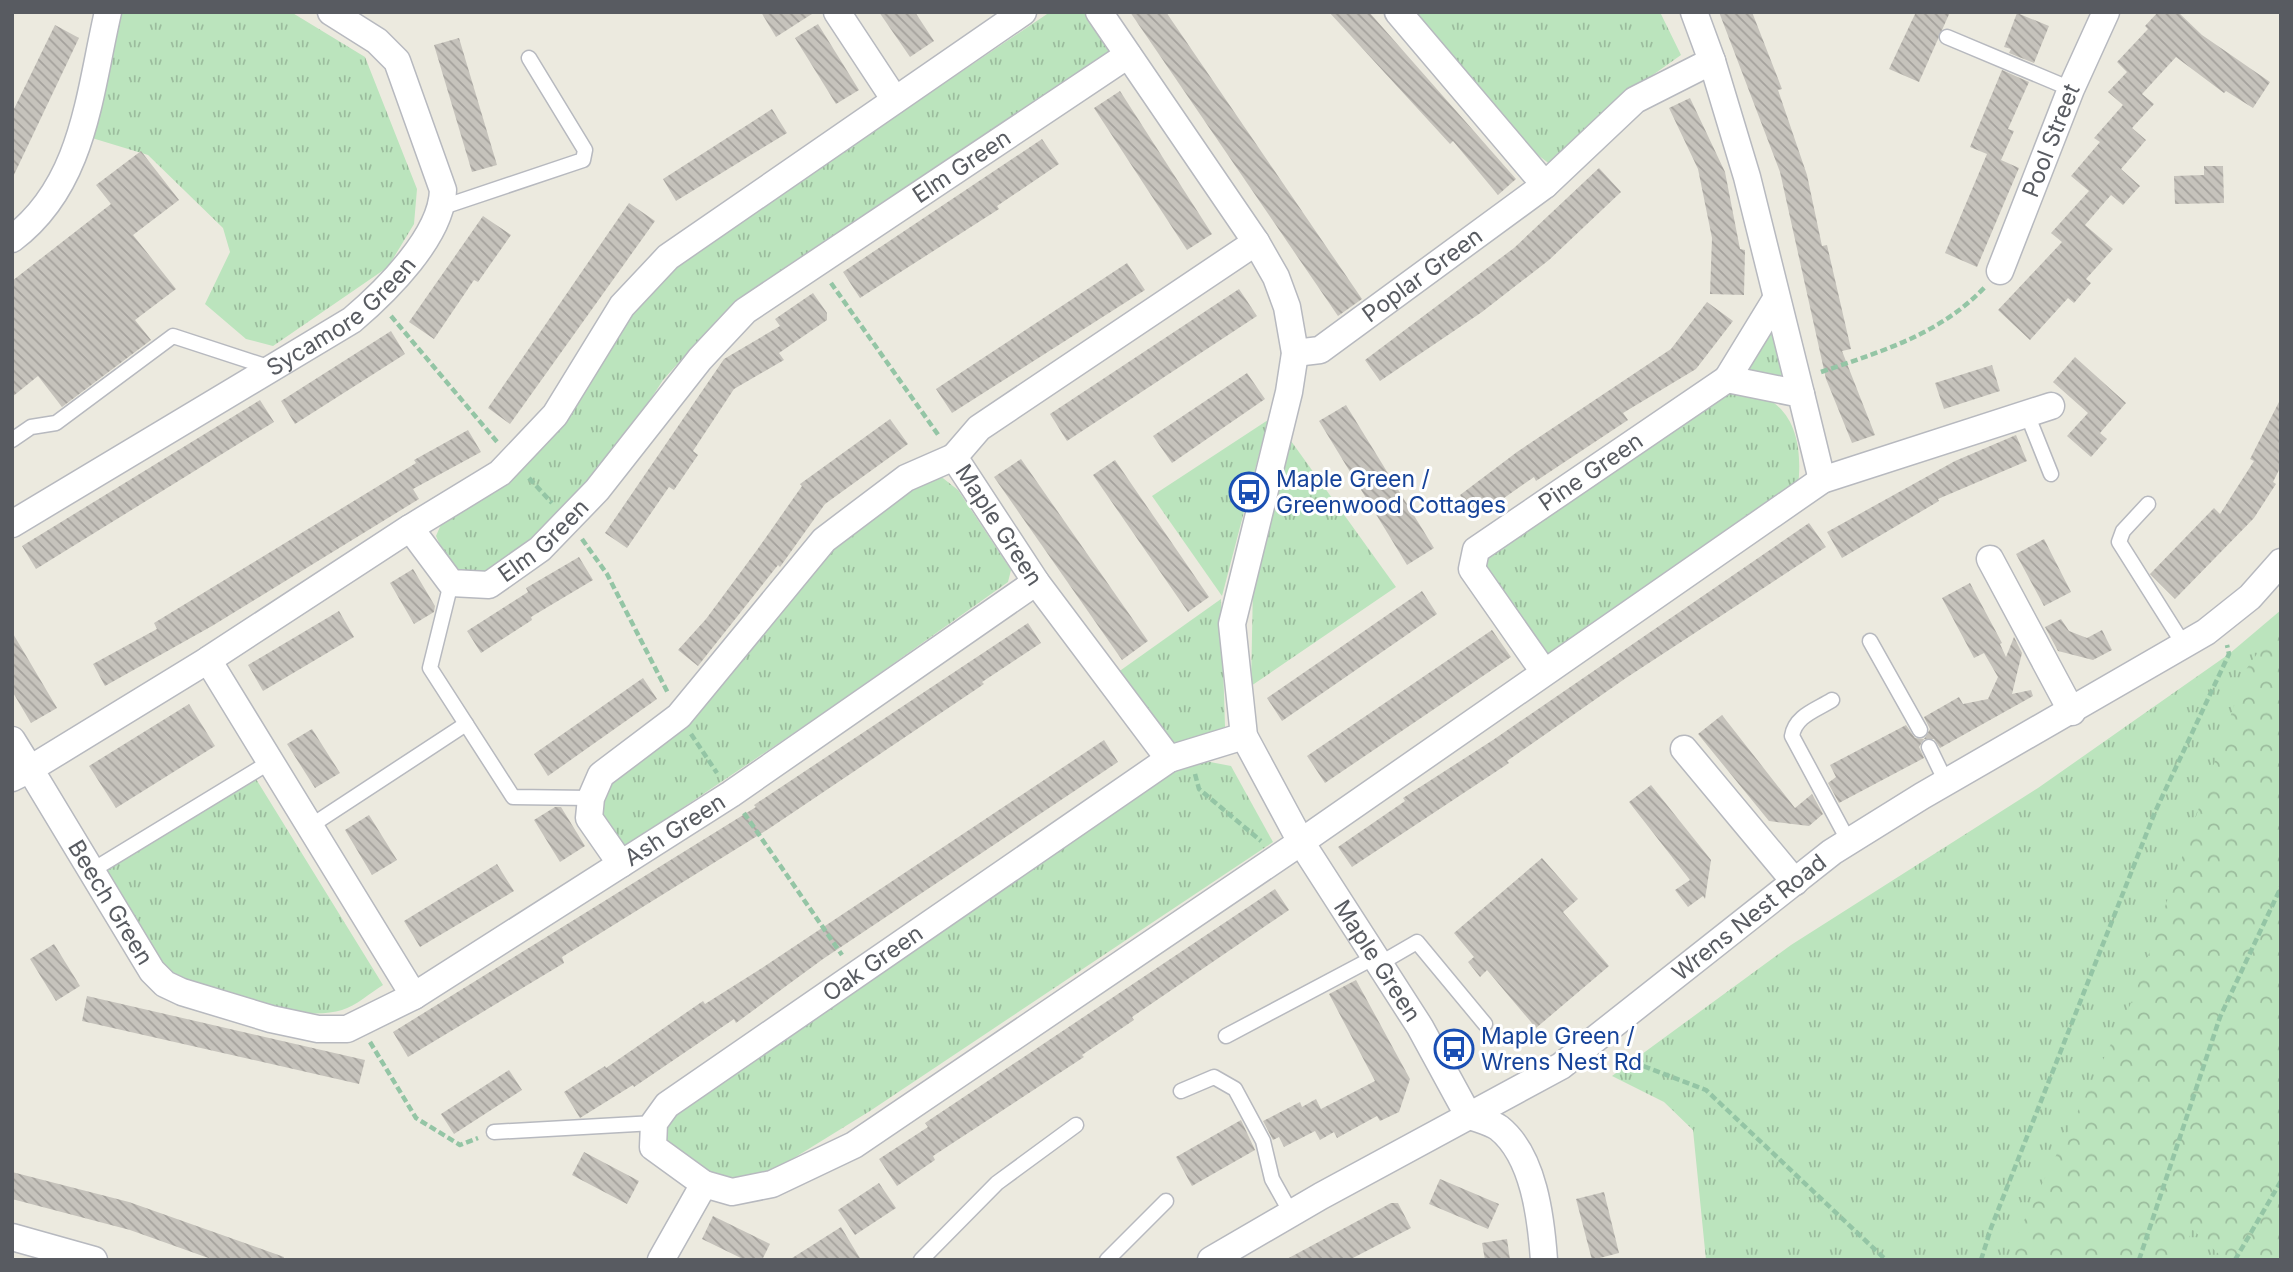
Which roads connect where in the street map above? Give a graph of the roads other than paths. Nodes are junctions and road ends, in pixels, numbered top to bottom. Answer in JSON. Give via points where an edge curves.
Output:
{"nodes":[{"id":1,"x":108,"y":12,"type":"edge"},
{"id":2,"x":331,"y":12,"type":"edge"},
{"id":3,"x":837,"y":12,"type":"edge"},
{"id":4,"x":1023,"y":12,"type":"edge"},
{"id":5,"x":1099,"y":12,"type":"edge"},
{"id":6,"x":1398,"y":12,"type":"edge"},
{"id":7,"x":1694,"y":12,"type":"edge"},
{"id":8,"x":2106,"y":12,"type":"edge"},
{"id":9,"x":1947,"y":37,"type":"dead end"},
{"id":10,"x":1128,"y":55,"type":"junction"},
{"id":11,"x":529,"y":58,"type":"dead end"},
{"id":12,"x":1712,"y":61,"type":"junction"},
{"id":13,"x":2071,"y":89,"type":"junction"},
{"id":14,"x":895,"y":100,"type":"junction"},
{"id":15,"x":1545,"y":185,"type":"junction"},
{"id":16,"x":443,"y":207,"type":"junction"},
{"id":17,"x":12,"y":239,"type":"edge"},
{"id":18,"x":1256,"y":242,"type":"junction"},
{"id":19,"x":2000,"y":271,"type":"road end"},
{"id":20,"x":1776,"y":299,"type":"junction"},
{"id":21,"x":1295,"y":353,"type":"junction"},
{"id":22,"x":271,"y":369,"type":"junction"},
{"id":23,"x":1727,"y":379,"type":"junction"},
{"id":24,"x":1799,"y":387,"type":"junction"},
{"id":25,"x":2039,"y":410,"type":"joint"},
{"id":26,"x":12,"y":440,"type":"edge"},
{"id":27,"x":954,"y":457,"type":"junction"},
{"id":28,"x":2051,"y":474,"type":"dead end"},
{"id":29,"x":1822,"y":480,"type":"junction"},
{"id":30,"x":2148,"y":504,"type":"dead end"},
{"id":31,"x":12,"y":524,"type":"edge"},
{"id":32,"x":410,"y":528,"type":"junction"},
{"id":33,"x":1990,"y":559,"type":"dead end"},
{"id":34,"x":2281,"y":562,"type":"edge"},
{"id":35,"x":1036,"y":582,"type":"junction"},
{"id":36,"x":451,"y":583,"type":"junction"},
{"id":37,"x":1870,"y":641,"type":"dead end"},
{"id":38,"x":2184,"y":645,"type":"junction"},
{"id":39,"x":208,"y":660,"type":"junction"},
{"id":40,"x":1544,"y":671,"type":"junction"},
{"id":41,"x":1832,"y":700,"type":"dead end"},
{"id":42,"x":2072,"y":712,"type":"junction"},
{"id":43,"x":466,"y":724,"type":"junction"},
{"id":44,"x":1920,"y":730,"type":"dead end"},
{"id":45,"x":1244,"y":736,"type":"junction"},
{"id":46,"x":12,"y":740,"type":"edge"},
{"id":47,"x":1929,"y":747,"type":"dead end"},
{"id":48,"x":1684,"y":749,"type":"dead end"},
{"id":49,"x":1179,"y":756,"type":"junction"},
{"id":50,"x":270,"y":762,"type":"junction"},
{"id":51,"x":21,"y":774,"type":"edge"},
{"id":52,"x":1946,"y":782,"type":"junction"},
{"id":53,"x":591,"y":798,"type":"junction"},
{"id":54,"x":309,"y":827,"type":"junction"},
{"id":55,"x":1301,"y":842,"type":"junction"},
{"id":56,"x":1849,"y":842,"type":"junction"},
{"id":57,"x":621,"y":864,"type":"junction"},
{"id":58,"x":91,"y":871,"type":"junction"},
{"id":59,"x":1795,"y":882,"type":"junction"},
{"id":60,"x":1377,"y":960,"type":"junction"},
{"id":61,"x":414,"y":996,"type":"junction"},
{"id":62,"x":1485,"y":1024,"type":"dead end"},
{"id":63,"x":1226,"y":1036,"type":"dead end"},
{"id":64,"x":1181,"y":1091,"type":"dead end"},
{"id":65,"x":1468,"y":1115,"type":"junction"},
{"id":66,"x":654,"y":1123,"type":"junction"},
{"id":67,"x":1076,"y":1125,"type":"dead end"},
{"id":68,"x":494,"y":1132,"type":"road end"},
{"id":69,"x":704,"y":1184,"type":"junction"},
{"id":70,"x":1167,"y":1201,"type":"dead end"},
{"id":71,"x":1290,"y":1213,"type":"junction"},
{"id":72,"x":12,"y":1237,"type":"edge"},
{"id":73,"x":94,"y":1260,"type":"edge"},
{"id":74,"x":661,"y":1260,"type":"edge"},
{"id":75,"x":921,"y":1260,"type":"edge"},
{"id":76,"x":1107,"y":1260,"type":"edge"},
{"id":77,"x":1211,"y":1260,"type":"edge"},
{"id":78,"x":1544,"y":1260,"type":"edge"}],
"edges":[{"from":1,"to":17,"type":"street","via":[[74,159],[55,196]]},
{"from":2,"to":16,"type":"street","via":[[377,41],[397,61],[443,190]]},
{"from":3,"to":14,"type":"street"},
{"from":4,"to":14,"type":"street"},
{"from":5,"to":10,"type":"street"},
{"from":6,"to":15,"type":"street"},
{"from":7,"to":12,"type":"street"},
{"from":8,"to":13,"type":"street","name":"Pool Street"},
{"from":9,"to":13,"type":"lane"},
{"from":10,"to":18,"type":"street","name":"Maple Green"},
{"from":10,"to":36,"type":"street","name":"Elm Green","via":[[745,311],[699,359],[597,491],[540,549],[489,585]]},
{"from":11,"to":16,"type":"lane","via":[[586,150],[583,160]]},
{"from":12,"to":15,"type":"street","name":"Poplar Green","via":[[1635,100]]},
{"from":12,"to":20,"type":"street","via":[[1747,177]]},
{"from":13,"to":19,"type":"street","name":"Pool Street"},
{"from":14,"to":32,"type":"street","via":[[668,257],[622,306],[555,415],[500,473]]},
{"from":15,"to":21,"type":"street","name":"Poplar Green","via":[[1320,350]]},
{"from":16,"to":22,"type":"street","name":"Sycamore Green","via":[[415,254],[377,299],[352,320]]},
{"from":18,"to":21,"type":"street","name":"Maple Green","via":[[1287,307]]},
{"from":18,"to":27,"type":"street","name":"Maple Green","via":[[979,428]]},
{"from":20,"to":23,"type":"street"},
{"from":20,"to":24,"type":"street"},
{"from":21,"to":45,"type":"street","name":"Maple Green","via":[[1231,624]]},
{"from":22,"to":26,"type":"lane","via":[[173,336],[56,424],[31,427]]},
{"from":22,"to":31,"type":"street","name":"Sycamore Green"},
{"from":23,"to":24,"type":"street"},
{"from":23,"to":40,"type":"street","name":"Pine Green","via":[[1476,550],[1472,569]]},
{"from":24,"to":29,"type":"street"},
{"from":25,"to":28,"type":"lane"},
{"from":25,"to":29,"type":"street"},
{"from":27,"to":35,"type":"street","name":"Maple Green"},
{"from":27,"to":53,"type":"street","via":[[906,478],[824,540],[679,716],[601,775]]},
{"from":29,"to":40,"type":"street"},
{"from":30,"to":38,"type":"lane","via":[[2119,542]]},
{"from":32,"to":36,"type":"street"},
{"from":32,"to":39,"type":"street"},
{"from":33,"to":42,"type":"street"},
{"from":34,"to":38,"type":"street","name":"Wrens Nest Road","via":[[2250,597]]},
{"from":35,"to":49,"type":"street","name":"Maple Green"},
{"from":35,"to":57,"type":"street","name":"Ash Green","via":[[731,794]]},
{"from":36,"to":43,"type":"lane","via":[[429,668]]},
{"from":37,"to":44,"type":"lane"},
{"from":38,"to":42,"type":"street","name":"Wrens Nest Road"},
{"from":39,"to":50,"type":"street"},
{"from":39,"to":51,"type":"street"},
{"from":40,"to":55,"type":"street"},
{"from":41,"to":56,"type":"lane","via":[[1799,720],[1792,737]]},
{"from":42,"to":52,"type":"street","name":"Wrens Nest Road"},
{"from":43,"to":53,"type":"lane","via":[[513,797]]},
{"from":43,"to":54,"type":"lane"},
{"from":45,"to":49,"type":"street"},
{"from":45,"to":55,"type":"street","name":"Maple Green"},
{"from":46,"to":51,"type":"street","name":"Beech Green"},
{"from":47,"to":52,"type":"lane"},
{"from":48,"to":59,"type":"street"},
{"from":49,"to":66,"type":"street","name":"Oak Green","via":[[667,1105]]},
{"from":50,"to":54,"type":"street"},
{"from":50,"to":58,"type":"lane"},
{"from":51,"to":58,"type":"street","name":"Beech Green"},
{"from":52,"to":56,"type":"street","name":"Wrens Nest Road"},
{"from":53,"to":57,"type":"street","name":"Ash Green","via":[[589,818]]},
{"from":54,"to":61,"type":"street"},
{"from":55,"to":60,"type":"street","name":"Maple Green"},
{"from":55,"to":69,"type":"street","via":[[854,1145],[772,1184],[732,1192]]},
{"from":56,"to":59,"type":"street","name":"Wrens Nest Road"},
{"from":57,"to":61,"type":"street","name":"Beech Green"},
{"from":58,"to":61,"type":"street","name":"Beech Green","via":[[164,984],[271,1019],[318,1029],[347,1030]]},
{"from":59,"to":65,"type":"street","name":"Wrens Nest Road","via":[[1561,1066]]},
{"from":60,"to":62,"type":"lane","via":[[1417,942]]},
{"from":60,"to":63,"type":"lane"},
{"from":60,"to":65,"type":"street","name":"Maple Green"},
{"from":64,"to":71,"type":"lane","via":[[1214,1077],[1235,1089],[1263,1141],[1272,1179]]},
{"from":65,"to":71,"type":"street","name":"Wrens Nest Road"},
{"from":65,"to":78,"type":"street","via":[[1499,1128],[1525,1163],[1541,1220]]},
{"from":66,"to":68,"type":"lane"},
{"from":66,"to":69,"type":"street","via":[[653,1147]]},
{"from":67,"to":75,"type":"lane","via":[[997,1183]]},
{"from":69,"to":74,"type":"street"},
{"from":70,"to":76,"type":"lane"},
{"from":71,"to":77,"type":"street","name":"Wrens Nest Road"},
{"from":72,"to":73,"type":"street"}]}
